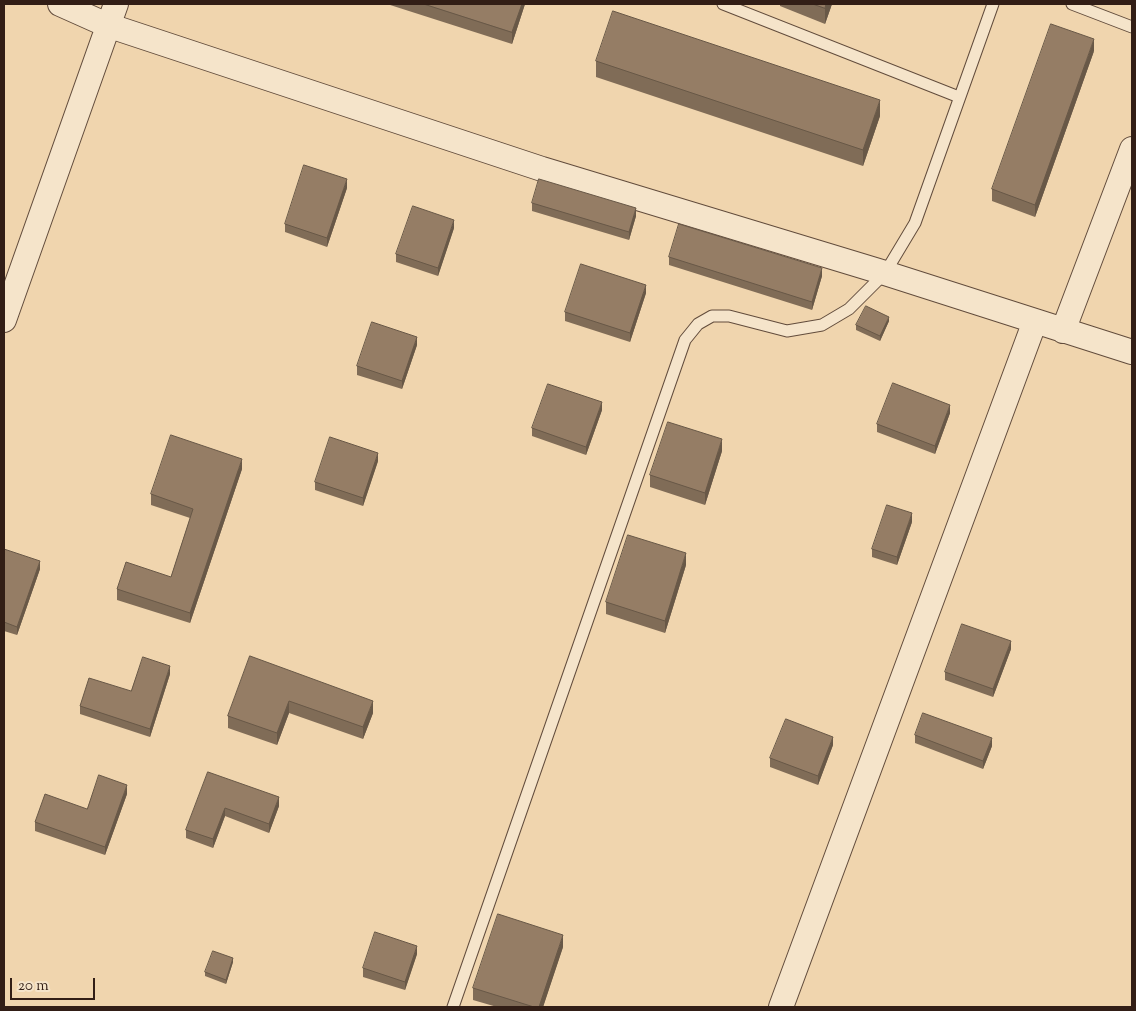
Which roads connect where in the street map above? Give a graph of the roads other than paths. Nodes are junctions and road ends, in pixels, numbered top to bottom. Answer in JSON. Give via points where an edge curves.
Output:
{"nodes":[{"id":1,"x":60,"y":4,"type":"edge"},
{"id":2,"x":723,"y":4,"type":"edge"},
{"id":3,"x":993,"y":4,"type":"edge"},
{"id":4,"x":1072,"y":4,"type":"edge"},
{"id":5,"x":112,"y":14,"type":"edge"},
{"id":6,"x":1132,"y":27,"type":"edge"},
{"id":7,"x":959,"y":97,"type":"junction"},
{"id":8,"x":1132,"y":149,"type":"edge"},
{"id":9,"x":885,"y":273,"type":"junction"},
{"id":10,"x":4,"y":320,"type":"edge"},
{"id":11,"x":1035,"y":321,"type":"junction"},
{"id":12,"x":1063,"y":331,"type":"junction"},
{"id":13,"x":1132,"y":352,"type":"edge"},
{"id":14,"x":452,"y":1007,"type":"edge"},
{"id":15,"x":781,"y":1007,"type":"edge"}],
"edges":[{"from":1,"to":5,"type":"street"},
{"from":2,"to":7,"type":"lane"},
{"from":3,"to":7,"type":"lane"},
{"from":4,"to":6,"type":"lane"},
{"from":5,"to":9,"type":"street","via":[[542,169]]},
{"from":5,"to":10,"type":"street"},
{"from":7,"to":9,"type":"lane","via":[[915,223]]},
{"from":8,"to":12,"type":"street"},
{"from":9,"to":11,"type":"street"},
{"from":9,"to":14,"type":"lane","via":[[849,309],[822,325],[788,331],[729,316],[712,316],[698,324],[685,340]]},
{"from":11,"to":12,"type":"street"},
{"from":11,"to":15,"type":"street"},
{"from":12,"to":13,"type":"street"}]}
